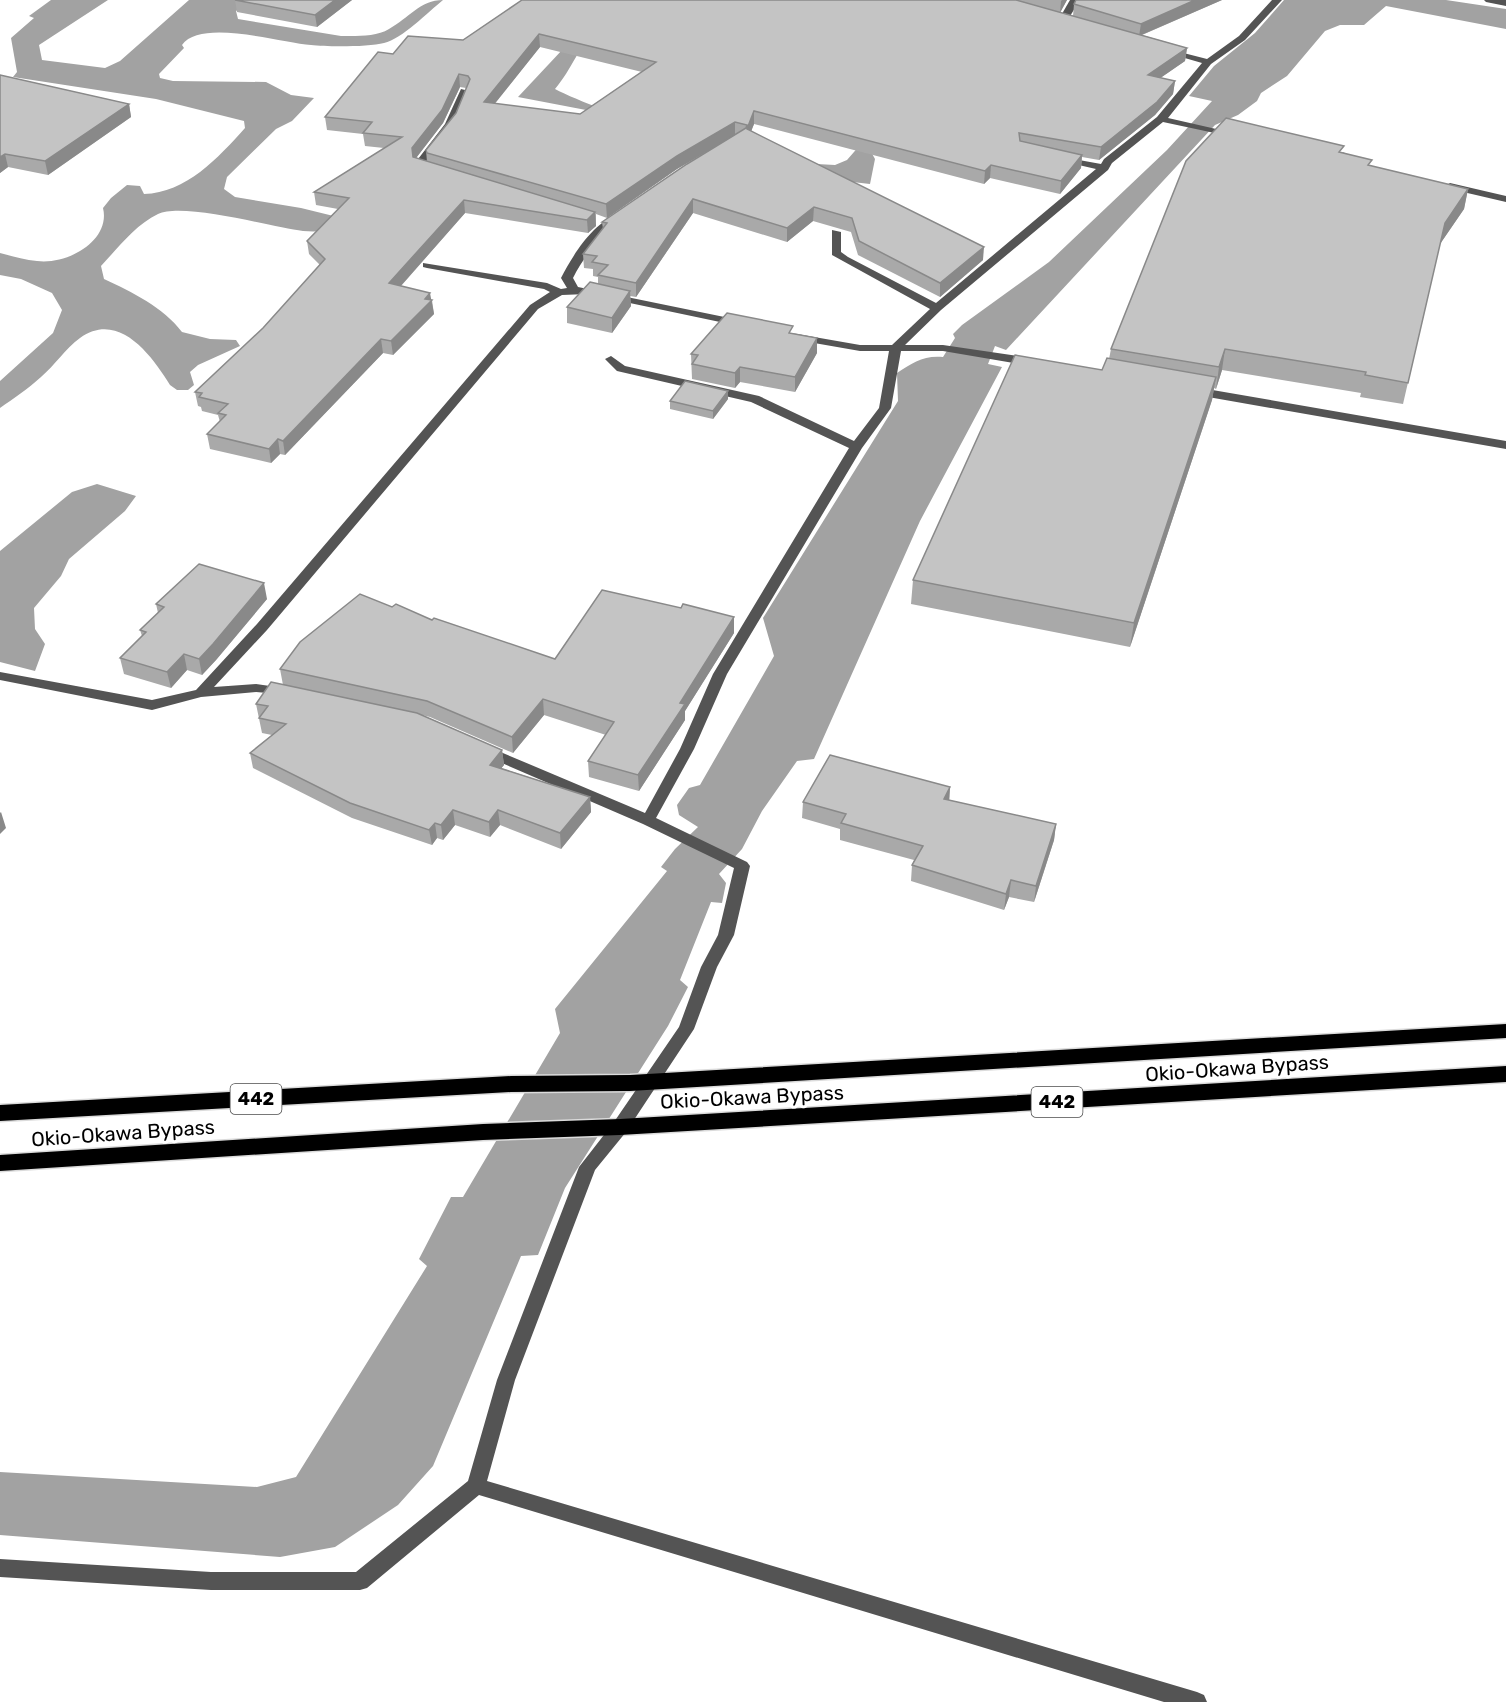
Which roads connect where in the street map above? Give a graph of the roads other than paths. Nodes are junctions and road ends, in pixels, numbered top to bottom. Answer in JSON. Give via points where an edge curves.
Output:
{"nodes":[{"id":1,"x":1075,"y":0,"type":"edge"},
{"id":2,"x":1276,"y":0,"type":"edge"},
{"id":3,"x":1489,"y":0,"type":"edge"},
{"id":4,"x":1506,"y":3,"type":"edge"},
{"id":5,"x":1053,"y":16,"type":"edge"},
{"id":6,"x":1065,"y":19,"type":"junction"},
{"id":7,"x":1076,"y":22,"type":"edge"},
{"id":8,"x":1153,"y":46,"type":"edge"},
{"id":9,"x":1208,"y":62,"type":"junction"},
{"id":10,"x":464,"y":91,"type":"edge"},
{"id":11,"x":1161,"y":119,"type":"junction"},
{"id":12,"x":1248,"y":139,"type":"edge"},
{"id":13,"x":1046,"y":155,"type":"edge"},
{"id":14,"x":1104,"y":168,"type":"junction"},
{"id":15,"x":442,"y":177,"type":"edge"},
{"id":16,"x":1439,"y":184,"type":"edge"},
{"id":17,"x":1506,"y":199,"type":"edge"},
{"id":18,"x":627,"y":211,"type":"edge"},
{"id":19,"x":836,"y":232,"type":"edge"},
{"id":20,"x":427,"y":265,"type":"edge"},
{"id":21,"x":574,"y":290,"type":"junction"},
{"id":22,"x":558,"y":292,"type":"junction"},
{"id":23,"x":937,"y":308,"type":"junction"},
{"id":24,"x":747,"y":325,"type":"edge"},
{"id":25,"x":787,"y":334,"type":"edge"},
{"id":26,"x":897,"y":346,"type":"junction"},
{"id":27,"x":611,"y":360,"type":"dead end"},
{"id":28,"x":1041,"y":364,"type":"edge"},
{"id":29,"x":1182,"y":389,"type":"edge"},
{"id":30,"x":1506,"y":445,"type":"edge"},
{"id":31,"x":856,"y":447,"type":"junction"},
{"id":32,"x":0,"y":676,"type":"edge"},
{"id":33,"x":201,"y":693,"type":"junction"},
{"id":34,"x":305,"y":695,"type":"edge"},
{"id":35,"x":474,"y":746,"type":"edge"},
{"id":36,"x":648,"y":820,"type":"junction"},
{"id":37,"x":1506,"y":1031,"type":"edge"},
{"id":38,"x":1506,"y":1074,"type":"edge"},
{"id":39,"x":651,"y":1081,"type":"junction"},
{"id":40,"x":0,"y":1113,"type":"edge"},
{"id":41,"x":614,"y":1127,"type":"junction"},
{"id":42,"x":0,"y":1163,"type":"edge"},
{"id":43,"x":476,"y":1486,"type":"junction"},
{"id":44,"x":0,"y":1568,"type":"edge"},
{"id":45,"x":1197,"y":1702,"type":"edge"}],
"edges":[{"from":1,"to":6,"type":"street"},
{"from":2,"to":9,"type":"street","via":[[1242,38]]},
{"from":3,"to":4,"type":"street"},
{"from":5,"to":6,"type":"street"},
{"from":6,"to":7,"type":"street"},
{"from":8,"to":9,"type":"street"},
{"from":9,"to":11,"type":"street"},
{"from":10,"to":15,"type":"street","via":[[450,125],[420,163],[422,170]]},
{"from":11,"to":12,"type":"street"},
{"from":11,"to":14,"type":"street","via":[[1107,161]]},
{"from":13,"to":14,"type":"street"},
{"from":14,"to":23,"type":"street"},
{"from":16,"to":17,"type":"street"},
{"from":18,"to":21,"type":"street","via":[[603,222],[578,255],[567,278]]},
{"from":19,"to":23,"type":"street","via":[[836,253]]},
{"from":20,"to":22,"type":"street","via":[[548,286]]},
{"from":21,"to":22,"type":"street"},
{"from":21,"to":24,"type":"street"},
{"from":22,"to":33,"type":"street","via":[[534,307],[262,627]]},
{"from":23,"to":26,"type":"street"},
{"from":25,"to":26,"type":"street","via":[[860,348]]},
{"from":26,"to":28,"type":"street","via":[[943,348]]},
{"from":26,"to":31,"type":"street","via":[[885,408]]},
{"from":27,"to":31,"type":"street","via":[[621,369],[755,399]]},
{"from":29,"to":30,"type":"street"},
{"from":31,"to":36,"type":"street","via":[[720,674],[687,749]]},
{"from":32,"to":33,"type":"street","via":[[152,705]]},
{"from":33,"to":34,"type":"street","via":[[256,688]]},
{"from":35,"to":36,"type":"street"},
{"from":36,"to":39,"type":"street","via":[[742,866],[726,934],[686,1029]]},
{"from":37,"to":39,"type":"highway","name":"Okio-Okawa Bypass","number":"442"},
{"from":38,"to":41,"type":"highway","name":"Okio-Okawa Bypass","number":"442"},
{"from":39,"to":40,"type":"highway","name":"Okio-Okawa Bypass","number":"442","via":[[511,1084]]},
{"from":39,"to":41,"type":"street"},
{"from":41,"to":42,"type":"highway","name":"Okio-Okawa Bypass","number":"442"},
{"from":41,"to":43,"type":"street","via":[[588,1167],[506,1380]]},
{"from":43,"to":44,"type":"street","via":[[360,1581],[211,1581]]},
{"from":43,"to":45,"type":"street"}]}
